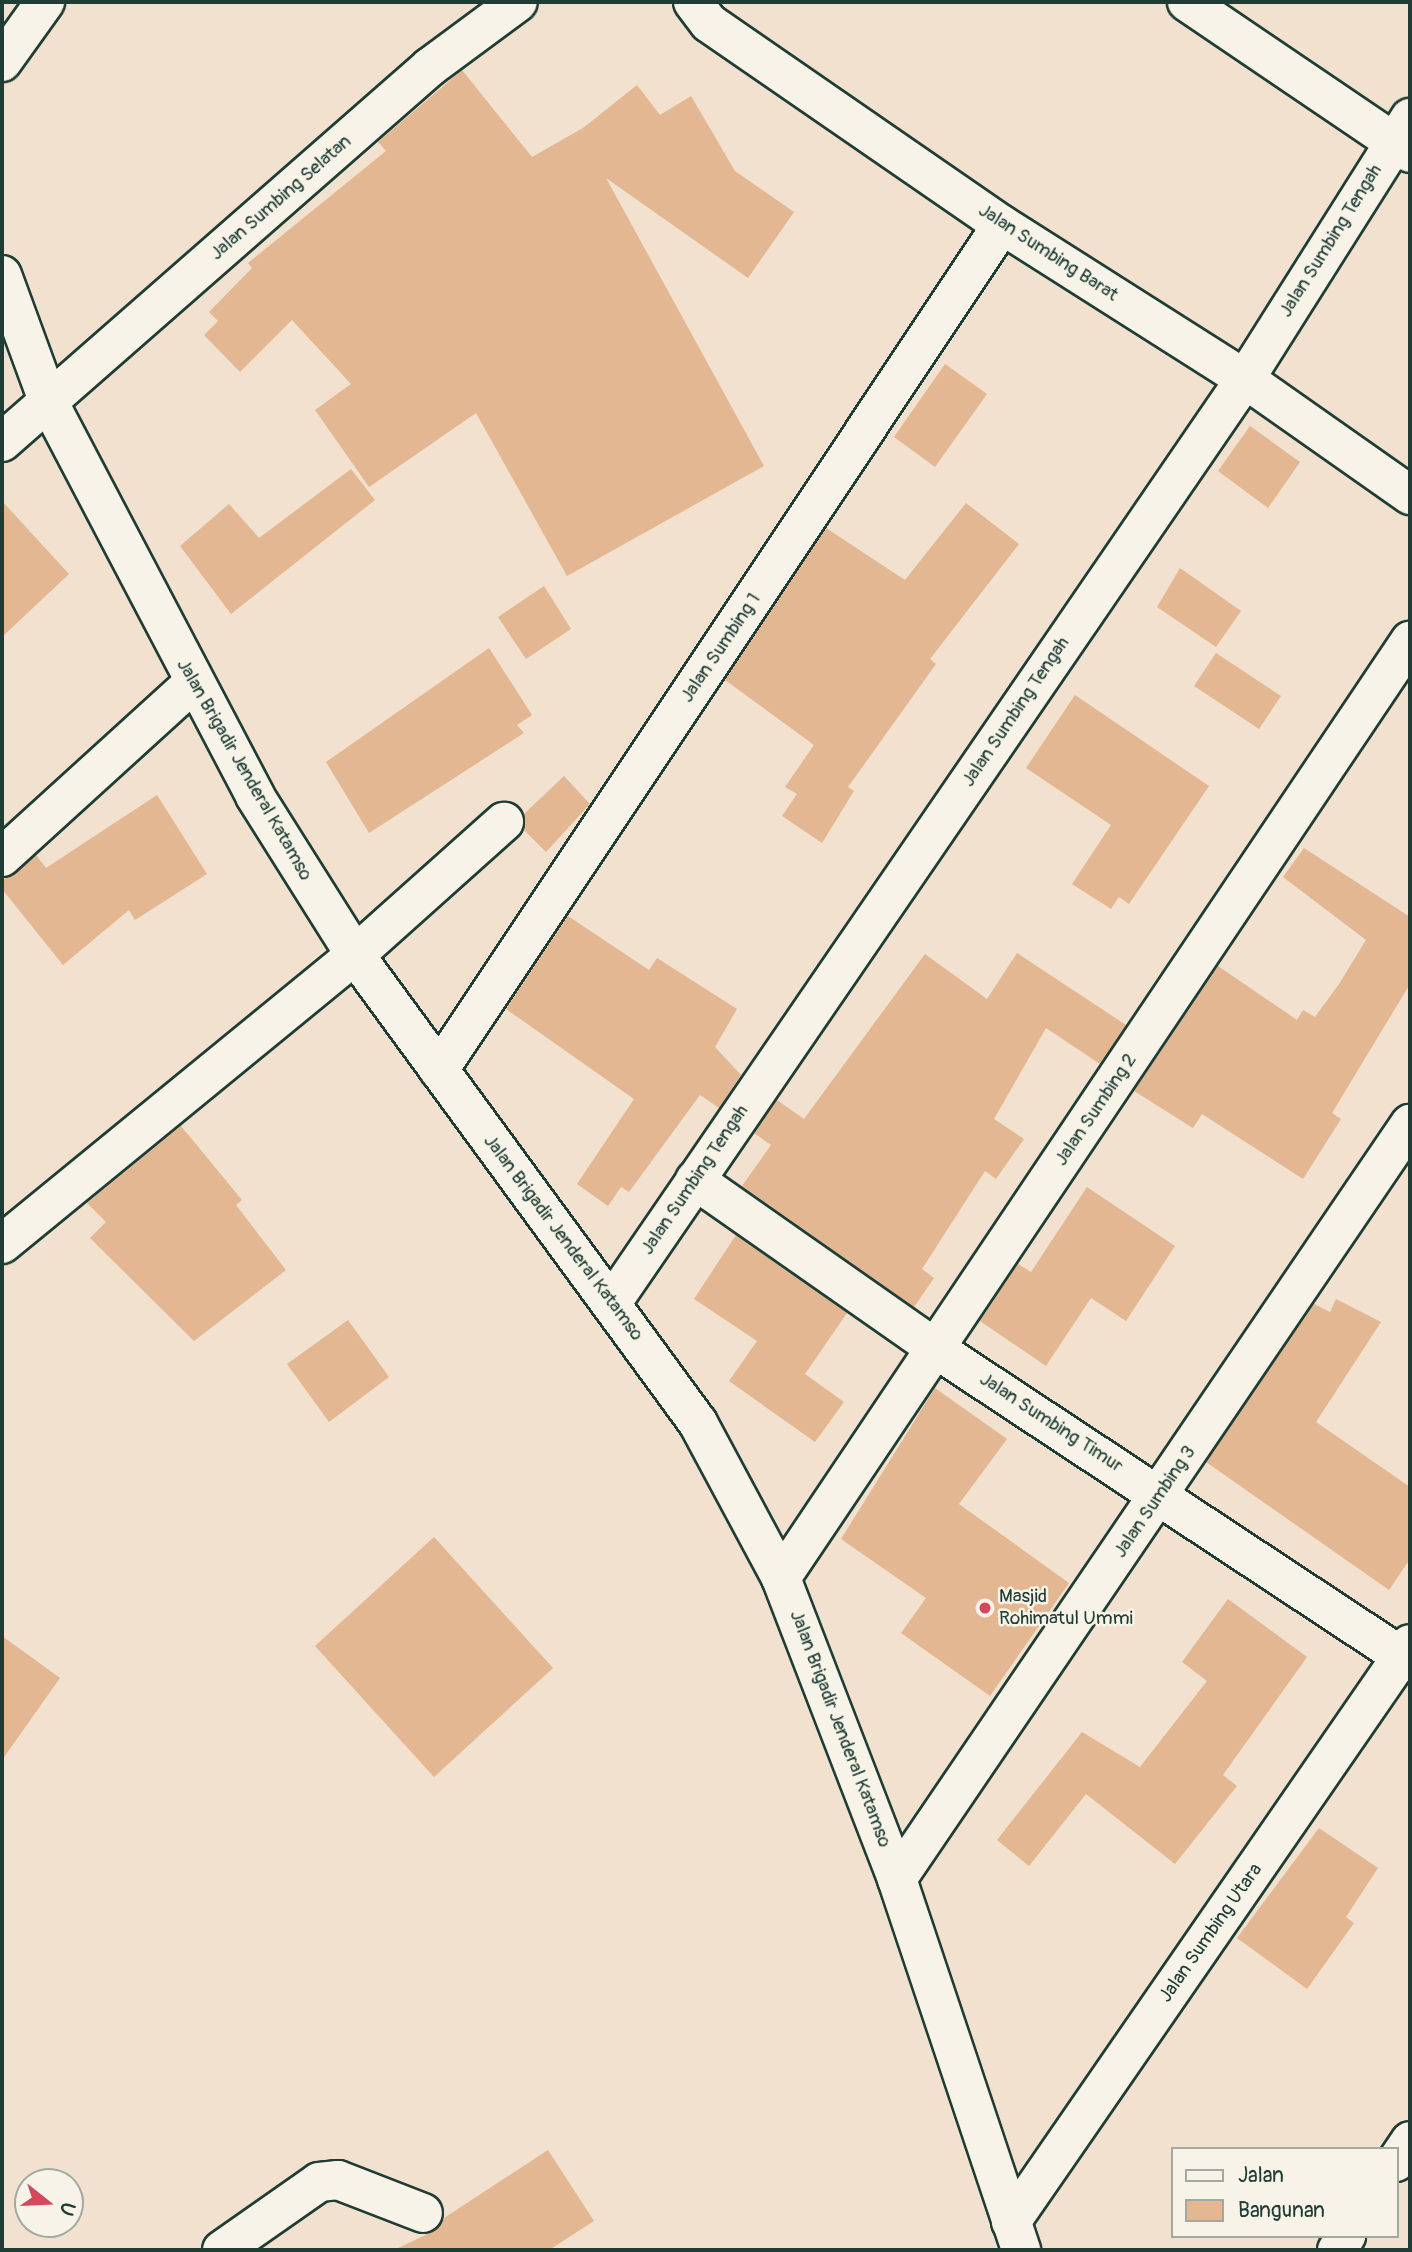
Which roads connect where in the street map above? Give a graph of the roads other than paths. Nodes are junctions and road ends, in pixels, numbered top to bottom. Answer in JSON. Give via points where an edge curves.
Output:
{"nodes":[{"id":1,"x":45,"y":2,"type":"edge"},
{"id":2,"x":518,"y":2,"type":"edge"},
{"id":3,"x":693,"y":2,"type":"edge"},
{"id":4,"x":1187,"y":2,"type":"edge"},
{"id":5,"x":2,"y":62,"type":"edge"},
{"id":6,"x":1405,"y":137,"type":"edge"},
{"id":7,"x":1003,"y":225,"type":"junction"},
{"id":8,"x":2,"y":275,"type":"edge"},
{"id":9,"x":1245,"y":379,"type":"junction"},
{"id":10,"x":48,"y":401,"type":"junction"},
{"id":11,"x":2,"y":442,"type":"edge"},
{"id":12,"x":1410,"y":495,"type":"edge"},
{"id":13,"x":1410,"y":641,"type":"edge"},
{"id":14,"x":192,"y":684,"type":"junction"},
{"id":15,"x":504,"y":822,"type":"dead end"},
{"id":16,"x":2,"y":857,"type":"edge"},
{"id":17,"x":355,"y":955,"type":"junction"},
{"id":18,"x":439,"y":1070,"type":"junction"},
{"id":19,"x":1410,"y":1124,"type":"edge"},
{"id":20,"x":695,"y":1180,"type":"junction"},
{"id":21,"x":2,"y":1244,"type":"edge"},
{"id":22,"x":613,"y":1301,"type":"junction"},
{"id":23,"x":936,"y":1349,"type":"junction"},
{"id":24,"x":1160,"y":1494,"type":"junction"},
{"id":25,"x":781,"y":1578,"type":"junction"},
{"id":26,"x":1408,"y":1654,"type":"edge"},
{"id":27,"x":897,"y":1879,"type":"junction"},
{"id":28,"x":1410,"y":2141,"type":"edge"},
{"id":29,"x":1398,"y":2159,"type":"edge"},
{"id":30,"x":423,"y":2213,"type":"dead end"},
{"id":31,"x":1009,"y":2239,"type":"edge"},
{"id":32,"x":222,"y":2250,"type":"edge"}],
"edges":[{"from":1,"to":5,"type":"main road"},
{"from":2,"to":10,"type":"main road","name":"Jalan Sumbing Selatan","via":[[430,67]]},
{"from":3,"to":7,"type":"main road","name":"Jalan Sumbing Barat","via":[[709,23]]},
{"from":4,"to":6,"type":"main road"},
{"from":6,"to":9,"type":"main road","name":"Jalan Sumbing Tengah"},
{"from":7,"to":9,"type":"main road","name":"Jalan Sumbing Barat"},
{"from":7,"to":18,"type":"main road","name":"Jalan Sumbing 1"},
{"from":8,"to":10,"type":"main road","name":"Jalan Brigadir Jenderal Katamso"},
{"from":9,"to":12,"type":"main road","name":"Jalan Sumbing Barat"},
{"from":9,"to":20,"type":"main road","name":"Jalan Sumbing Tengah"},
{"from":10,"to":11,"type":"main road","name":"Jalan Sumbing Selatan"},
{"from":10,"to":14,"type":"main road","name":"Jalan Brigadir Jenderal Katamso"},
{"from":13,"to":23,"type":"main road","name":"Jalan Sumbing 2"},
{"from":14,"to":16,"type":"main road"},
{"from":14,"to":17,"type":"main road","name":"Jalan Brigadir Jenderal Katamso"},
{"from":15,"to":17,"type":"main road"},
{"from":17,"to":18,"type":"main road","name":"Jalan Brigadir Jenderal Katamso"},
{"from":17,"to":21,"type":"main road"},
{"from":18,"to":22,"type":"main road","name":"Jalan Brigadir Jenderal Katamso"},
{"from":19,"to":24,"type":"main road","name":"Jalan Sumbing 3"},
{"from":20,"to":22,"type":"main road","name":"Jalan Sumbing Tengah"},
{"from":20,"to":23,"type":"main road","name":"Jalan Sumbing Timur"},
{"from":22,"to":25,"type":"main road","name":"Jalan Brigadir Jenderal Katamso","via":[[698,1423]]},
{"from":23,"to":24,"type":"main road","name":"Jalan Sumbing Timur"},
{"from":23,"to":25,"type":"main road","name":"Jalan Sumbing 2"},
{"from":24,"to":26,"type":"main road","name":"Jalan Sumbing Timur"},
{"from":24,"to":27,"type":"main road","name":"Jalan Sumbing 3"},
{"from":25,"to":27,"type":"main road","name":"Jalan Brigadir Jenderal Katamso"},
{"from":26,"to":31,"type":"main road","name":"Jalan Sumbing Utara"},
{"from":27,"to":31,"type":"main road","name":"Jalan Brigadir Jenderal Katamso"},
{"from":28,"to":29,"type":"main road"},
{"from":30,"to":32,"type":"main road","via":[[338,2180],[319,2182]]}]}
